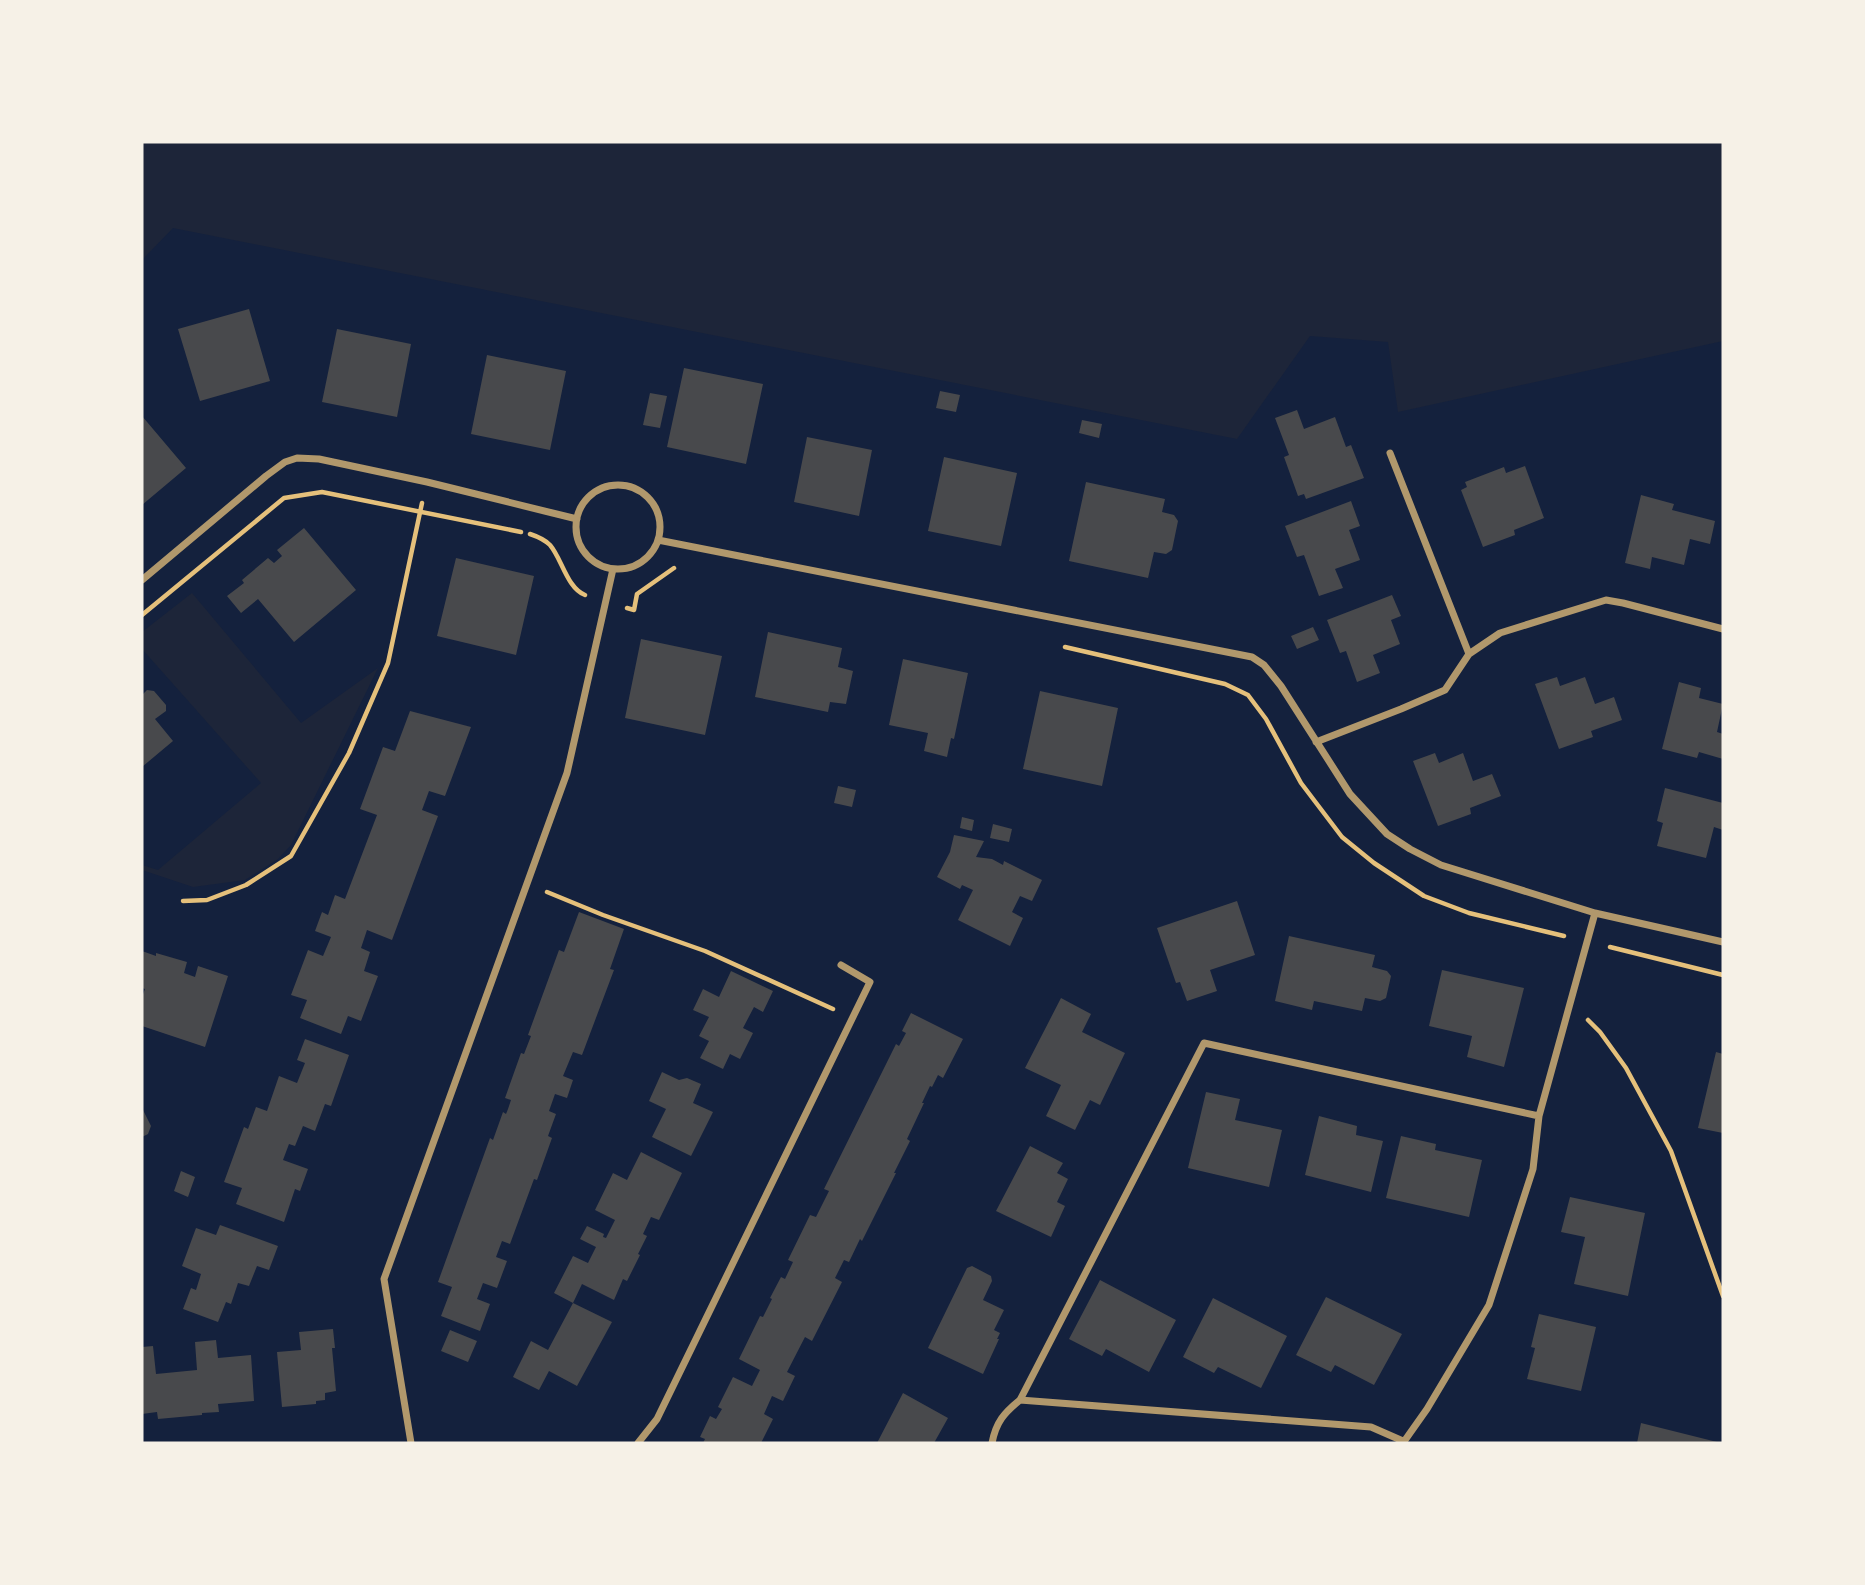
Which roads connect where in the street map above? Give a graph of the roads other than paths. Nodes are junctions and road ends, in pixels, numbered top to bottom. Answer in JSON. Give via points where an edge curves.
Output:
{"nodes":[{"id":1,"x":1390,"y":453,"type":"dead end"},
{"id":2,"x":577,"y":519,"type":"junction"},
{"id":3,"x":658,"y":540,"type":"junction"},
{"id":4,"x":613,"y":569,"type":"junction"},
{"id":5,"x":142,"y":580,"type":"edge"},
{"id":6,"x":1723,"y":629,"type":"edge"},
{"id":7,"x":1469,"y":654,"type":"junction"},
{"id":8,"x":1316,"y":742,"type":"junction"},
{"id":9,"x":1595,"y":913,"type":"junction"},
{"id":10,"x":1723,"y":942,"type":"edge"},
{"id":11,"x":841,"y":965,"type":"dead end"},
{"id":12,"x":1539,"y":1116,"type":"junction"},
{"id":13,"x":1020,"y":1399,"type":"junction"},
{"id":14,"x":1403,"y":1442,"type":"edge"},
{"id":15,"x":411,"y":1443,"type":"edge"},
{"id":16,"x":638,"y":1443,"type":"edge"},
{"id":17,"x":992,"y":1443,"type":"edge"}],
"edges":[{"from":1,"to":7,"type":"street"},
{"from":2,"to":3,"type":"street","via":[[590,496],[615,485],[628,486],[651,501],[658,513]]},
{"from":2,"to":4,"type":"street","via":[[580,546],[600,565]]},
{"from":2,"to":5,"type":"street","via":[[427,482],[297,458],[266,476]]},
{"from":3,"to":4,"type":"street","via":[[640,563]]},
{"from":3,"to":8,"type":"street","via":[[1252,657],[1281,686]]},
{"from":4,"to":15,"type":"street","via":[[567,774],[384,1279]]},
{"from":6,"to":7,"type":"street","via":[[1606,600],[1500,633]]},
{"from":7,"to":8,"type":"street","via":[[1445,690]]},
{"from":8,"to":9,"type":"street","via":[[1365,812],[1410,849],[1441,865]]},
{"from":9,"to":10,"type":"street"},
{"from":9,"to":12,"type":"street"},
{"from":11,"to":16,"type":"street","via":[[870,982],[657,1419]]},
{"from":12,"to":13,"type":"street","via":[[1204,1042]]},
{"from":12,"to":14,"type":"street","via":[[1533,1169],[1489,1305]]},
{"from":13,"to":14,"type":"street","via":[[1371,1427]]},
{"from":13,"to":17,"type":"street","via":[[1006,1411]]}]}
